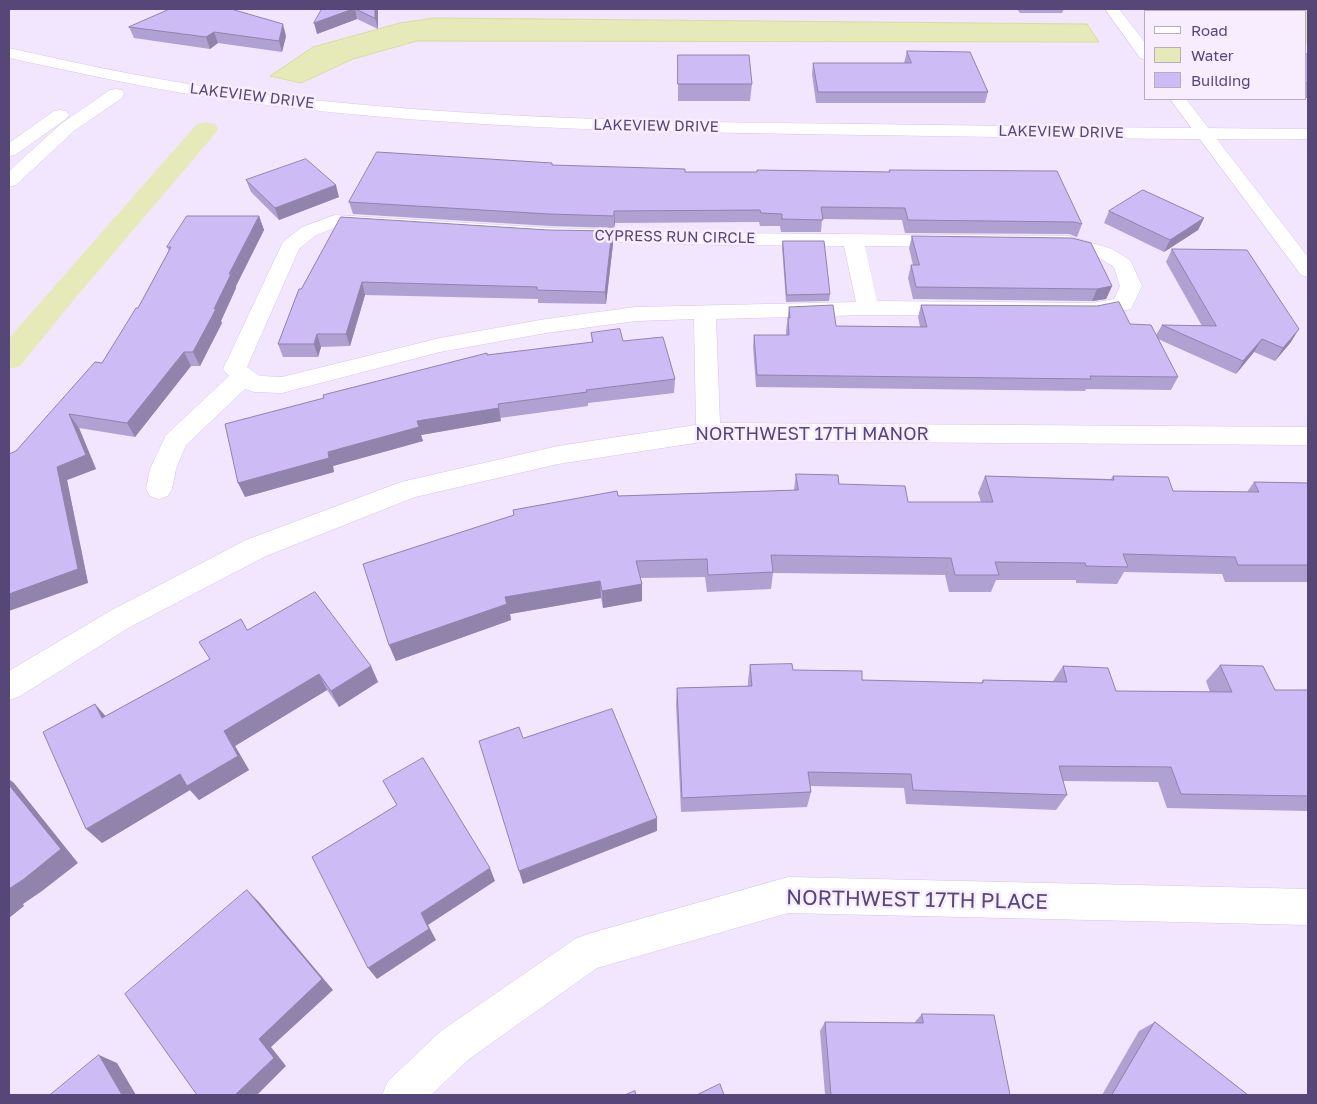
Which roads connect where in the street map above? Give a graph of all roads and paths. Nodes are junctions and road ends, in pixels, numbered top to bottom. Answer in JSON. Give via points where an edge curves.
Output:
{"nodes":[{"id":1,"x":1112,"y":9,"type":"edge"},
{"id":2,"x":1144,"y":52,"type":"edge"},
{"id":3,"x":9,"y":53,"type":"edge"},
{"id":4,"x":102,"y":91,"type":"junction"},
{"id":5,"x":1179,"y":100,"type":"edge"},
{"id":6,"x":230,"y":112,"type":"dead end"},
{"id":7,"x":1308,"y":134,"type":"edge"},
{"id":8,"x":1201,"y":142,"type":"junction"},
{"id":9,"x":9,"y":151,"type":"edge"},
{"id":10,"x":16,"y":166,"type":"edge"},
{"id":11,"x":9,"y":181,"type":"edge"},
{"id":12,"x":853,"y":240,"type":"junction"},
{"id":13,"x":1308,"y":271,"type":"edge"},
{"id":14,"x":868,"y":308,"type":"junction"},
{"id":15,"x":705,"y":313,"type":"junction"},
{"id":16,"x":244,"y":376,"type":"junction"},
{"id":17,"x":708,"y":432,"type":"junction"},
{"id":18,"x":1308,"y":436,"type":"edge"},
{"id":19,"x":159,"y":489,"type":"dead end"},
{"id":20,"x":9,"y":687,"type":"edge"},
{"id":21,"x":1308,"y":907,"type":"edge"},
{"id":22,"x":402,"y":1095,"type":"edge"}],
"edges":[{"from":1,"to":2,"type":"street"},
{"from":3,"to":8,"type":"street","name":"LAKEVIEW DRIVE","via":[[146,82],[276,100],[436,116],[635,126]]},
{"from":4,"to":6,"type":"street","name":"LAKEVIEW DRIVE"},
{"from":4,"to":9,"type":"street","via":[[42,126]]},
{"from":4,"to":10,"type":"street","via":[[68,127]]},
{"from":5,"to":8,"type":"street"},
{"from":7,"to":8,"type":"street","name":"LAKEVIEW DRIVE"},
{"from":8,"to":13,"type":"street","via":[[1227,151]]},
{"from":10,"to":11,"type":"street"},
{"from":12,"to":14,"type":"street"},
{"from":12,"to":14,"type":"street","name":"CYPRESS RUN CIRCLE","via":[[1069,242],[1105,253],[1122,264],[1131,286],[1123,304],[1092,310]]},
{"from":12,"to":16,"type":"street","name":"CYPRESS RUN CIRCLE","via":[[550,234],[335,221],[309,231],[290,246],[235,369]]},
{"from":14,"to":15,"type":"street","name":"CYPRESS RUN CIRCLE"},
{"from":15,"to":16,"type":"street","name":"CYPRESS RUN CIRCLE","via":[[636,314],[440,345],[282,386],[254,384]]},
{"from":15,"to":17,"type":"street"},
{"from":16,"to":19,"type":"street","via":[[175,441],[163,469]]},
{"from":17,"to":18,"type":"street","name":"NORTHWEST 17TH MANOR"},
{"from":17,"to":20,"type":"street","name":"NORTHWEST 17TH MANOR","via":[[558,455],[410,489],[256,548],[120,619]]},
{"from":21,"to":22,"type":"street","name":"NORTHWEST 17TH PLACE","via":[[788,895],[588,952],[455,1046]]}]}
